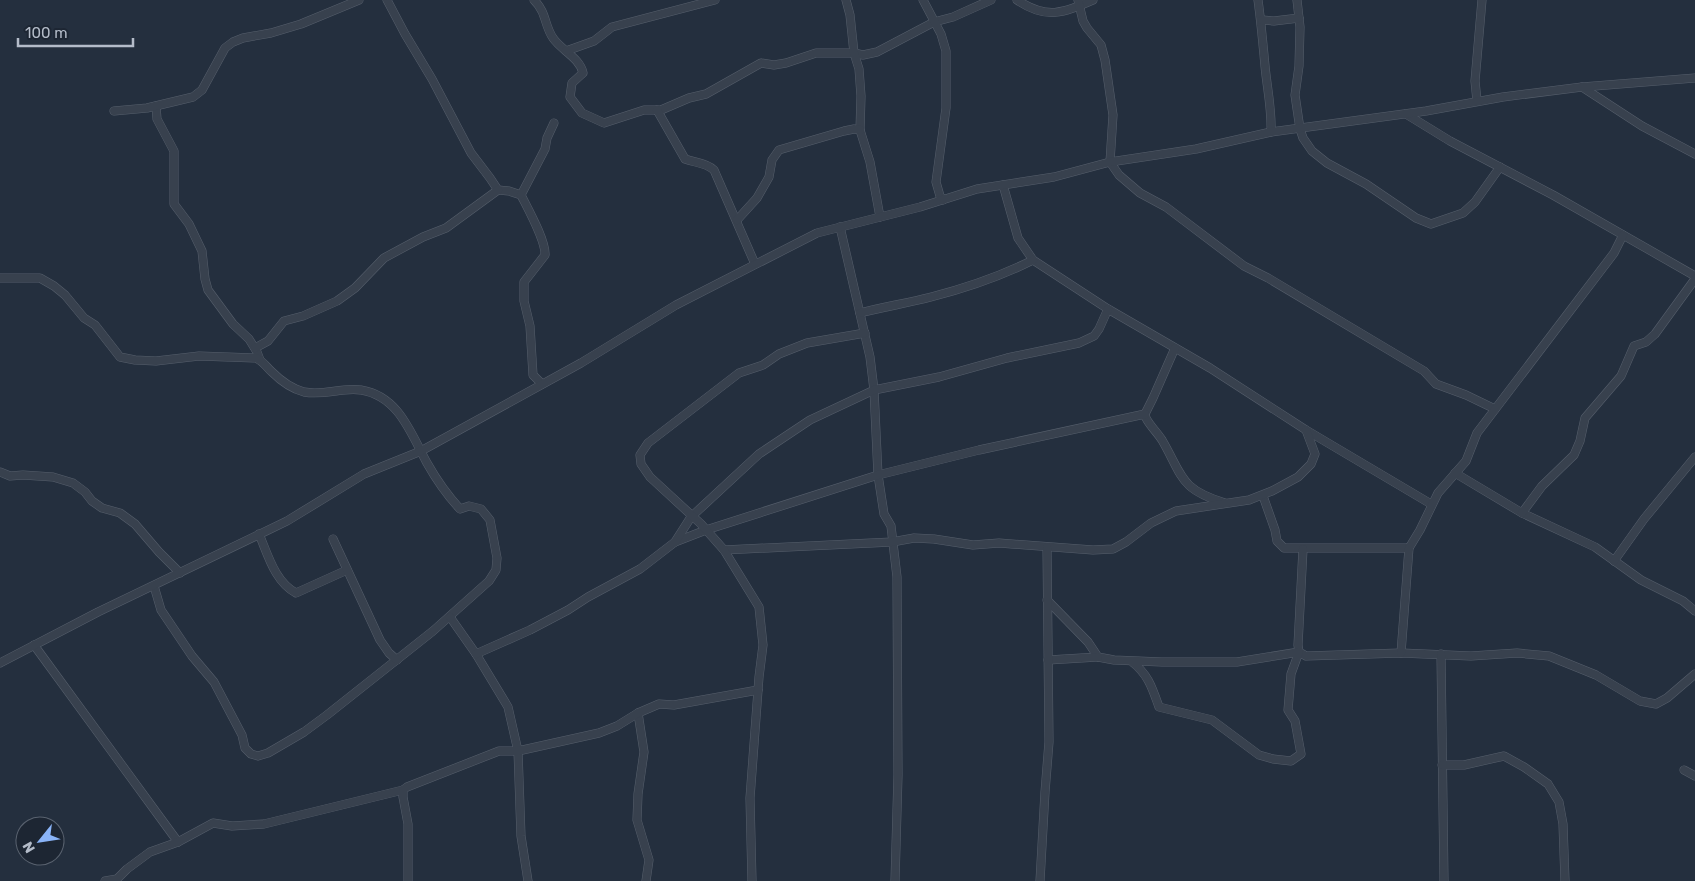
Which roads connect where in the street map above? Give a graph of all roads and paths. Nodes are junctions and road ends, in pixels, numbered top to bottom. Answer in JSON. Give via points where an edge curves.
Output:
{"nodes":[{"id":1,"x":359,"y":0,"type":"edge"},
{"id":2,"x":387,"y":0,"type":"edge"},
{"id":3,"x":534,"y":0,"type":"edge"},
{"id":4,"x":715,"y":0,"type":"edge"},
{"id":5,"x":846,"y":0,"type":"edge"},
{"id":6,"x":923,"y":0,"type":"edge"},
{"id":7,"x":991,"y":0,"type":"edge"},
{"id":8,"x":1017,"y":0,"type":"edge"},
{"id":9,"x":1093,"y":0,"type":"edge"},
{"id":10,"x":1258,"y":0,"type":"edge"},
{"id":11,"x":1297,"y":0,"type":"edge"},
{"id":12,"x":1482,"y":0,"type":"edge"},
{"id":13,"x":1079,"y":3,"type":"edge"},
{"id":14,"x":1300,"y":18,"type":"junction"},
{"id":15,"x":1262,"y":20,"type":"junction"},
{"id":16,"x":934,"y":22,"type":"junction"},
{"id":17,"x":566,"y":51,"type":"junction"},
{"id":18,"x":854,"y":53,"type":"junction"},
{"id":19,"x":1695,"y":78,"type":"edge"},
{"id":20,"x":1582,"y":87,"type":"junction"},
{"id":21,"x":1478,"y":101,"type":"junction"},
{"id":22,"x":156,"y":106,"type":"junction"},
{"id":23,"x":658,"y":110,"type":"junction"},
{"id":24,"x":114,"y":111,"type":"dead end"},
{"id":25,"x":1406,"y":114,"type":"junction"},
{"id":26,"x":554,"y":123,"type":"dead end"},
{"id":27,"x":1300,"y":129,"type":"junction"},
{"id":28,"x":860,"y":130,"type":"junction"},
{"id":29,"x":1271,"y":132,"type":"junction"},
{"id":30,"x":1695,"y":154,"type":"edge"},
{"id":31,"x":1110,"y":162,"type":"junction"},
{"id":32,"x":1500,"y":167,"type":"junction"},
{"id":33,"x":1003,"y":185,"type":"junction"},
{"id":34,"x":498,"y":190,"type":"junction"},
{"id":35,"x":521,"y":196,"type":"junction"},
{"id":36,"x":943,"y":200,"type":"junction"},
{"id":37,"x":880,"y":217,"type":"junction"},
{"id":38,"x":737,"y":220,"type":"junction"},
{"id":39,"x":840,"y":227,"type":"junction"},
{"id":40,"x":1623,"y":235,"type":"junction"},
{"id":41,"x":1033,"y":260,"type":"junction"},
{"id":42,"x":755,"y":264,"type":"junction"},
{"id":43,"x":1695,"y":277,"type":"edge"},
{"id":44,"x":0,"y":278,"type":"edge"},
{"id":45,"x":1108,"y":309,"type":"junction"},
{"id":46,"x":860,"y":313,"type":"junction"},
{"id":47,"x":865,"y":333,"type":"junction"},
{"id":48,"x":255,"y":348,"type":"junction"},
{"id":49,"x":1175,"y":348,"type":"junction"},
{"id":50,"x":260,"y":360,"type":"junction"},
{"id":51,"x":542,"y":384,"type":"junction"},
{"id":52,"x":874,"y":390,"type":"junction"},
{"id":53,"x":1495,"y":409,"type":"junction"},
{"id":54,"x":1145,"y":414,"type":"junction"},
{"id":55,"x":1306,"y":430,"type":"junction"},
{"id":56,"x":421,"y":450,"type":"junction"},
{"id":57,"x":1695,"y":457,"type":"edge"},
{"id":58,"x":0,"y":472,"type":"edge"},
{"id":59,"x":1455,"y":473,"type":"junction"},
{"id":60,"x":878,"y":475,"type":"junction"},
{"id":61,"x":1263,"y":496,"type":"junction"},
{"id":62,"x":1227,"y":504,"type":"junction"},
{"id":63,"x":1431,"y":504,"type":"junction"},
{"id":64,"x":1522,"y":513,"type":"junction"},
{"id":65,"x":691,"y":517,"type":"junction"},
{"id":66,"x":706,"y":530,"type":"junction"},
{"id":67,"x":259,"y":534,"type":"junction"},
{"id":68,"x":332,"y":539,"type":"dead end"},
{"id":69,"x":676,"y":542,"type":"junction"},
{"id":70,"x":892,"y":542,"type":"junction"},
{"id":71,"x":1047,"y":547,"type":"junction"},
{"id":72,"x":1409,"y":548,"type":"junction"},
{"id":73,"x":1303,"y":549,"type":"junction"},
{"id":74,"x":724,"y":550,"type":"junction"},
{"id":75,"x":1614,"y":561,"type":"junction"},
{"id":76,"x":347,"y":570,"type":"junction"},
{"id":77,"x":180,"y":574,"type":"junction"},
{"id":78,"x":154,"y":586,"type":"junction"},
{"id":79,"x":1047,"y":600,"type":"junction"},
{"id":80,"x":1695,"y":611,"type":"edge"},
{"id":81,"x":450,"y":617,"type":"junction"},
{"id":82,"x":34,"y":645,"type":"junction"},
{"id":83,"x":1299,"y":652,"type":"junction"},
{"id":84,"x":1400,"y":653,"type":"junction"},
{"id":85,"x":476,"y":654,"type":"junction"},
{"id":86,"x":1441,"y":654,"type":"junction"},
{"id":87,"x":1098,"y":657,"type":"junction"},
{"id":88,"x":397,"y":660,"type":"junction"},
{"id":89,"x":1048,"y":660,"type":"junction"},
{"id":90,"x":1130,"y":661,"type":"junction"},
{"id":91,"x":0,"y":663,"type":"edge"},
{"id":92,"x":1695,"y":674,"type":"edge"},
{"id":93,"x":758,"y":690,"type":"junction"},
{"id":94,"x":638,"y":713,"type":"junction"},
{"id":95,"x":518,"y":751,"type":"junction"},
{"id":96,"x":1442,"y":766,"type":"junction"},
{"id":97,"x":1684,"y":770,"type":"dead end"},
{"id":98,"x":1695,"y":776,"type":"edge"},
{"id":99,"x":403,"y":790,"type":"junction"},
{"id":100,"x":178,"y":842,"type":"junction"},
{"id":101,"x":753,"y":879,"type":"edge"},
{"id":102,"x":105,"y":881,"type":"edge"},
{"id":103,"x":408,"y":881,"type":"edge"},
{"id":104,"x":528,"y":881,"type":"edge"},
{"id":105,"x":646,"y":881,"type":"edge"},
{"id":106,"x":895,"y":881,"type":"edge"},
{"id":107,"x":1040,"y":881,"type":"edge"},
{"id":108,"x":1444,"y":881,"type":"edge"},
{"id":109,"x":1565,"y":881,"type":"edge"}],
"edges":[{"from":1,"to":22,"type":"street","via":[[301,24],[233,42],[225,48],[202,90],[186,100]]},
{"from":2,"to":34,"type":"street","via":[[468,148]]},
{"from":3,"to":17,"type":"street","via":[[543,11],[553,39]]},
{"from":4,"to":17,"type":"street","via":[[612,27],[594,41]]},
{"from":5,"to":18,"type":"street"},
{"from":6,"to":16,"type":"street"},
{"from":7,"to":16,"type":"street"},
{"from":8,"to":13,"type":"street","via":[[1033,10],[1052,12],[1063,12]]},
{"from":9,"to":13,"type":"street"},
{"from":10,"to":15,"type":"street"},
{"from":11,"to":14,"type":"street"},
{"from":12,"to":21,"type":"street","via":[[1475,81]]},
{"from":13,"to":31,"type":"street","via":[[1083,21],[1101,46],[1106,60],[1113,115]]},
{"from":14,"to":15,"type":"street"},
{"from":14,"to":27,"type":"street","via":[[1295,95]]},
{"from":15,"to":29,"type":"street","via":[[1272,109]]},
{"from":16,"to":18,"type":"street","via":[[877,52]]},
{"from":16,"to":36,"type":"street","via":[[946,51],[946,108],[936,182]]},
{"from":17,"to":23,"type":"street","via":[[582,70],[583,74],[572,83],[570,97],[582,112],[604,123],[635,112]]},
{"from":18,"to":23,"type":"street","via":[[816,53],[786,63],[760,63],[706,94]]},
{"from":18,"to":28,"type":"street","via":[[859,69]]},
{"from":19,"to":20,"type":"street"},
{"from":20,"to":21,"type":"street"},
{"from":20,"to":30,"type":"street","via":[[1642,126]]},
{"from":21,"to":25,"type":"street"},
{"from":22,"to":24,"type":"street"},
{"from":22,"to":48,"type":"street","via":[[157,119],[174,151],[174,204],[189,224],[202,251],[208,290]]},
{"from":23,"to":38,"type":"street","via":[[685,159],[714,170]]},
{"from":25,"to":27,"type":"street"},
{"from":25,"to":32,"type":"street"},
{"from":26,"to":35,"type":"street","via":[[545,149]]},
{"from":27,"to":29,"type":"street"},
{"from":27,"to":32,"type":"street","via":[[1312,150],[1327,163],[1431,224],[1463,213]]},
{"from":28,"to":37,"type":"street","via":[[870,162]]},
{"from":28,"to":38,"type":"street","via":[[844,131],[778,150],[772,160],[769,177],[757,198]]},
{"from":29,"to":31,"type":"street","via":[[1196,149]]},
{"from":31,"to":33,"type":"street","via":[[1054,177]]},
{"from":31,"to":53,"type":"street","via":[[1119,175],[1140,193],[1166,207],[1244,266],[1424,371],[1436,384]]},
{"from":32,"to":40,"type":"street"},
{"from":33,"to":36,"type":"street"},
{"from":33,"to":41,"type":"street","via":[[1018,238]]},
{"from":34,"to":35,"type":"street"},
{"from":34,"to":48,"type":"street","via":[[446,228],[423,236],[384,258],[355,288],[337,301],[284,321],[268,341]]},
{"from":35,"to":51,"type":"street","via":[[546,251],[525,279],[524,288],[533,375]]},
{"from":36,"to":37,"type":"street"},
{"from":37,"to":39,"type":"street"},
{"from":38,"to":42,"type":"street"},
{"from":39,"to":42,"type":"street","via":[[817,233]]},
{"from":39,"to":46,"type":"street"},
{"from":40,"to":43,"type":"street"},
{"from":40,"to":53,"type":"street","via":[[1614,253]]},
{"from":41,"to":45,"type":"street"},
{"from":41,"to":46,"type":"street","via":[[1002,275],[949,292]]},
{"from":42,"to":51,"type":"street","via":[[676,305]]},
{"from":43,"to":64,"type":"street","via":[[1655,334],[1634,346],[1620,376],[1585,418],[1574,456],[1542,486]]},
{"from":44,"to":50,"type":"street","via":[[40,278],[54,286],[95,326],[120,357],[150,361],[199,356]]},
{"from":45,"to":49,"type":"street"},
{"from":45,"to":52,"type":"street","via":[[1094,336],[1079,343]]},
{"from":46,"to":47,"type":"street"},
{"from":47,"to":52,"type":"street"},
{"from":47,"to":65,"type":"street","via":[[807,344],[739,373],[648,442],[640,455],[641,464]]},
{"from":48,"to":50,"type":"street"},
{"from":49,"to":54,"type":"street"},
{"from":49,"to":55,"type":"street"},
{"from":50,"to":56,"type":"street","via":[[282,381],[303,392],[324,394],[361,390],[382,397],[404,419]]},
{"from":51,"to":56,"type":"street"},
{"from":52,"to":60,"type":"street"},
{"from":52,"to":65,"type":"street","via":[[810,420],[759,454]]},
{"from":53,"to":59,"type":"street","via":[[1477,433],[1466,461]]},
{"from":54,"to":60,"type":"street"},
{"from":54,"to":62,"type":"street","via":[[1188,485]]},
{"from":55,"to":61,"type":"street","via":[[1315,454],[1311,464],[1298,478]]},
{"from":55,"to":63,"type":"street"},
{"from":56,"to":67,"type":"street","via":[[364,474],[287,521]]},
{"from":56,"to":81,"type":"street","via":[[460,510],[469,506],[481,509],[490,520],[497,558],[496,570],[488,581]]},
{"from":57,"to":75,"type":"street"},
{"from":58,"to":77,"type":"street","via":[[73,483],[102,508],[120,513],[135,524]]},
{"from":59,"to":63,"type":"street"},
{"from":59,"to":64,"type":"street"},
{"from":60,"to":66,"type":"street"},
{"from":60,"to":70,"type":"street"},
{"from":61,"to":62,"type":"street"},
{"from":61,"to":73,"type":"street","via":[[1277,541],[1284,548]]},
{"from":62,"to":71,"type":"street","via":[[1176,511],[1112,549]]},
{"from":63,"to":72,"type":"street"},
{"from":64,"to":75,"type":"street","via":[[1595,547]]},
{"from":65,"to":66,"type":"street"},
{"from":65,"to":69,"type":"street"},
{"from":66,"to":69,"type":"street"},
{"from":66,"to":74,"type":"street"},
{"from":67,"to":76,"type":"street","via":[[280,579],[296,593]]},
{"from":67,"to":77,"type":"street"},
{"from":68,"to":76,"type":"street"},
{"from":69,"to":85,"type":"street","via":[[640,569],[568,610]]},
{"from":70,"to":71,"type":"street","via":[[934,538],[973,545],[999,543]]},
{"from":70,"to":74,"type":"street"},
{"from":70,"to":106,"type":"street","via":[[897,577]]},
{"from":71,"to":79,"type":"street"},
{"from":72,"to":73,"type":"street"},
{"from":72,"to":84,"type":"street"},
{"from":73,"to":83,"type":"street"},
{"from":74,"to":93,"type":"street","via":[[759,608],[763,645]]},
{"from":75,"to":80,"type":"street"},
{"from":76,"to":88,"type":"street","via":[[380,640]]},
{"from":77,"to":78,"type":"street"},
{"from":78,"to":82,"type":"street"},
{"from":78,"to":88,"type":"street","via":[[161,610],[214,682],[242,735],[245,748],[251,754],[268,753],[304,732]]},
{"from":79,"to":87,"type":"street","via":[[1088,642]]},
{"from":79,"to":89,"type":"street"},
{"from":81,"to":85,"type":"street"},
{"from":81,"to":88,"type":"street"},
{"from":82,"to":91,"type":"street"},
{"from":82,"to":100,"type":"street"},
{"from":83,"to":84,"type":"street","via":[[1306,656]]},
{"from":83,"to":90,"type":"street","via":[[1237,662]]},
{"from":83,"to":90,"type":"street","via":[[1290,674],[1288,710],[1295,721],[1300,754],[1291,761],[1259,755],[1212,720],[1159,707],[1150,682],[1141,668]]},
{"from":84,"to":86,"type":"street"},
{"from":85,"to":95,"type":"street","via":[[508,707]]},
{"from":86,"to":92,"type":"street","via":[[1549,656],[1596,675],[1640,701],[1656,704]]},
{"from":86,"to":96,"type":"street"},
{"from":87,"to":89,"type":"street"},
{"from":87,"to":90,"type":"street"},
{"from":89,"to":107,"type":"street","via":[[1049,742]]},
{"from":93,"to":94,"type":"street","via":[[674,705],[659,704]]},
{"from":93,"to":101,"type":"street","via":[[750,798]]},
{"from":94,"to":95,"type":"street","via":[[599,733]]},
{"from":94,"to":105,"type":"street","via":[[644,752],[637,820],[650,860]]},
{"from":95,"to":99,"type":"street","via":[[499,751]]},
{"from":95,"to":104,"type":"street","via":[[521,836]]},
{"from":96,"to":108,"type":"street"},
{"from":96,"to":109,"type":"street","via":[[1464,765],[1504,756],[1548,784],[1559,802]]},
{"from":97,"to":98,"type":"street"},
{"from":99,"to":100,"type":"street","via":[[264,824],[232,826],[214,823]]},
{"from":99,"to":103,"type":"street","via":[[408,824]]},
{"from":100,"to":102,"type":"street","via":[[150,852],[117,879]]}]}
